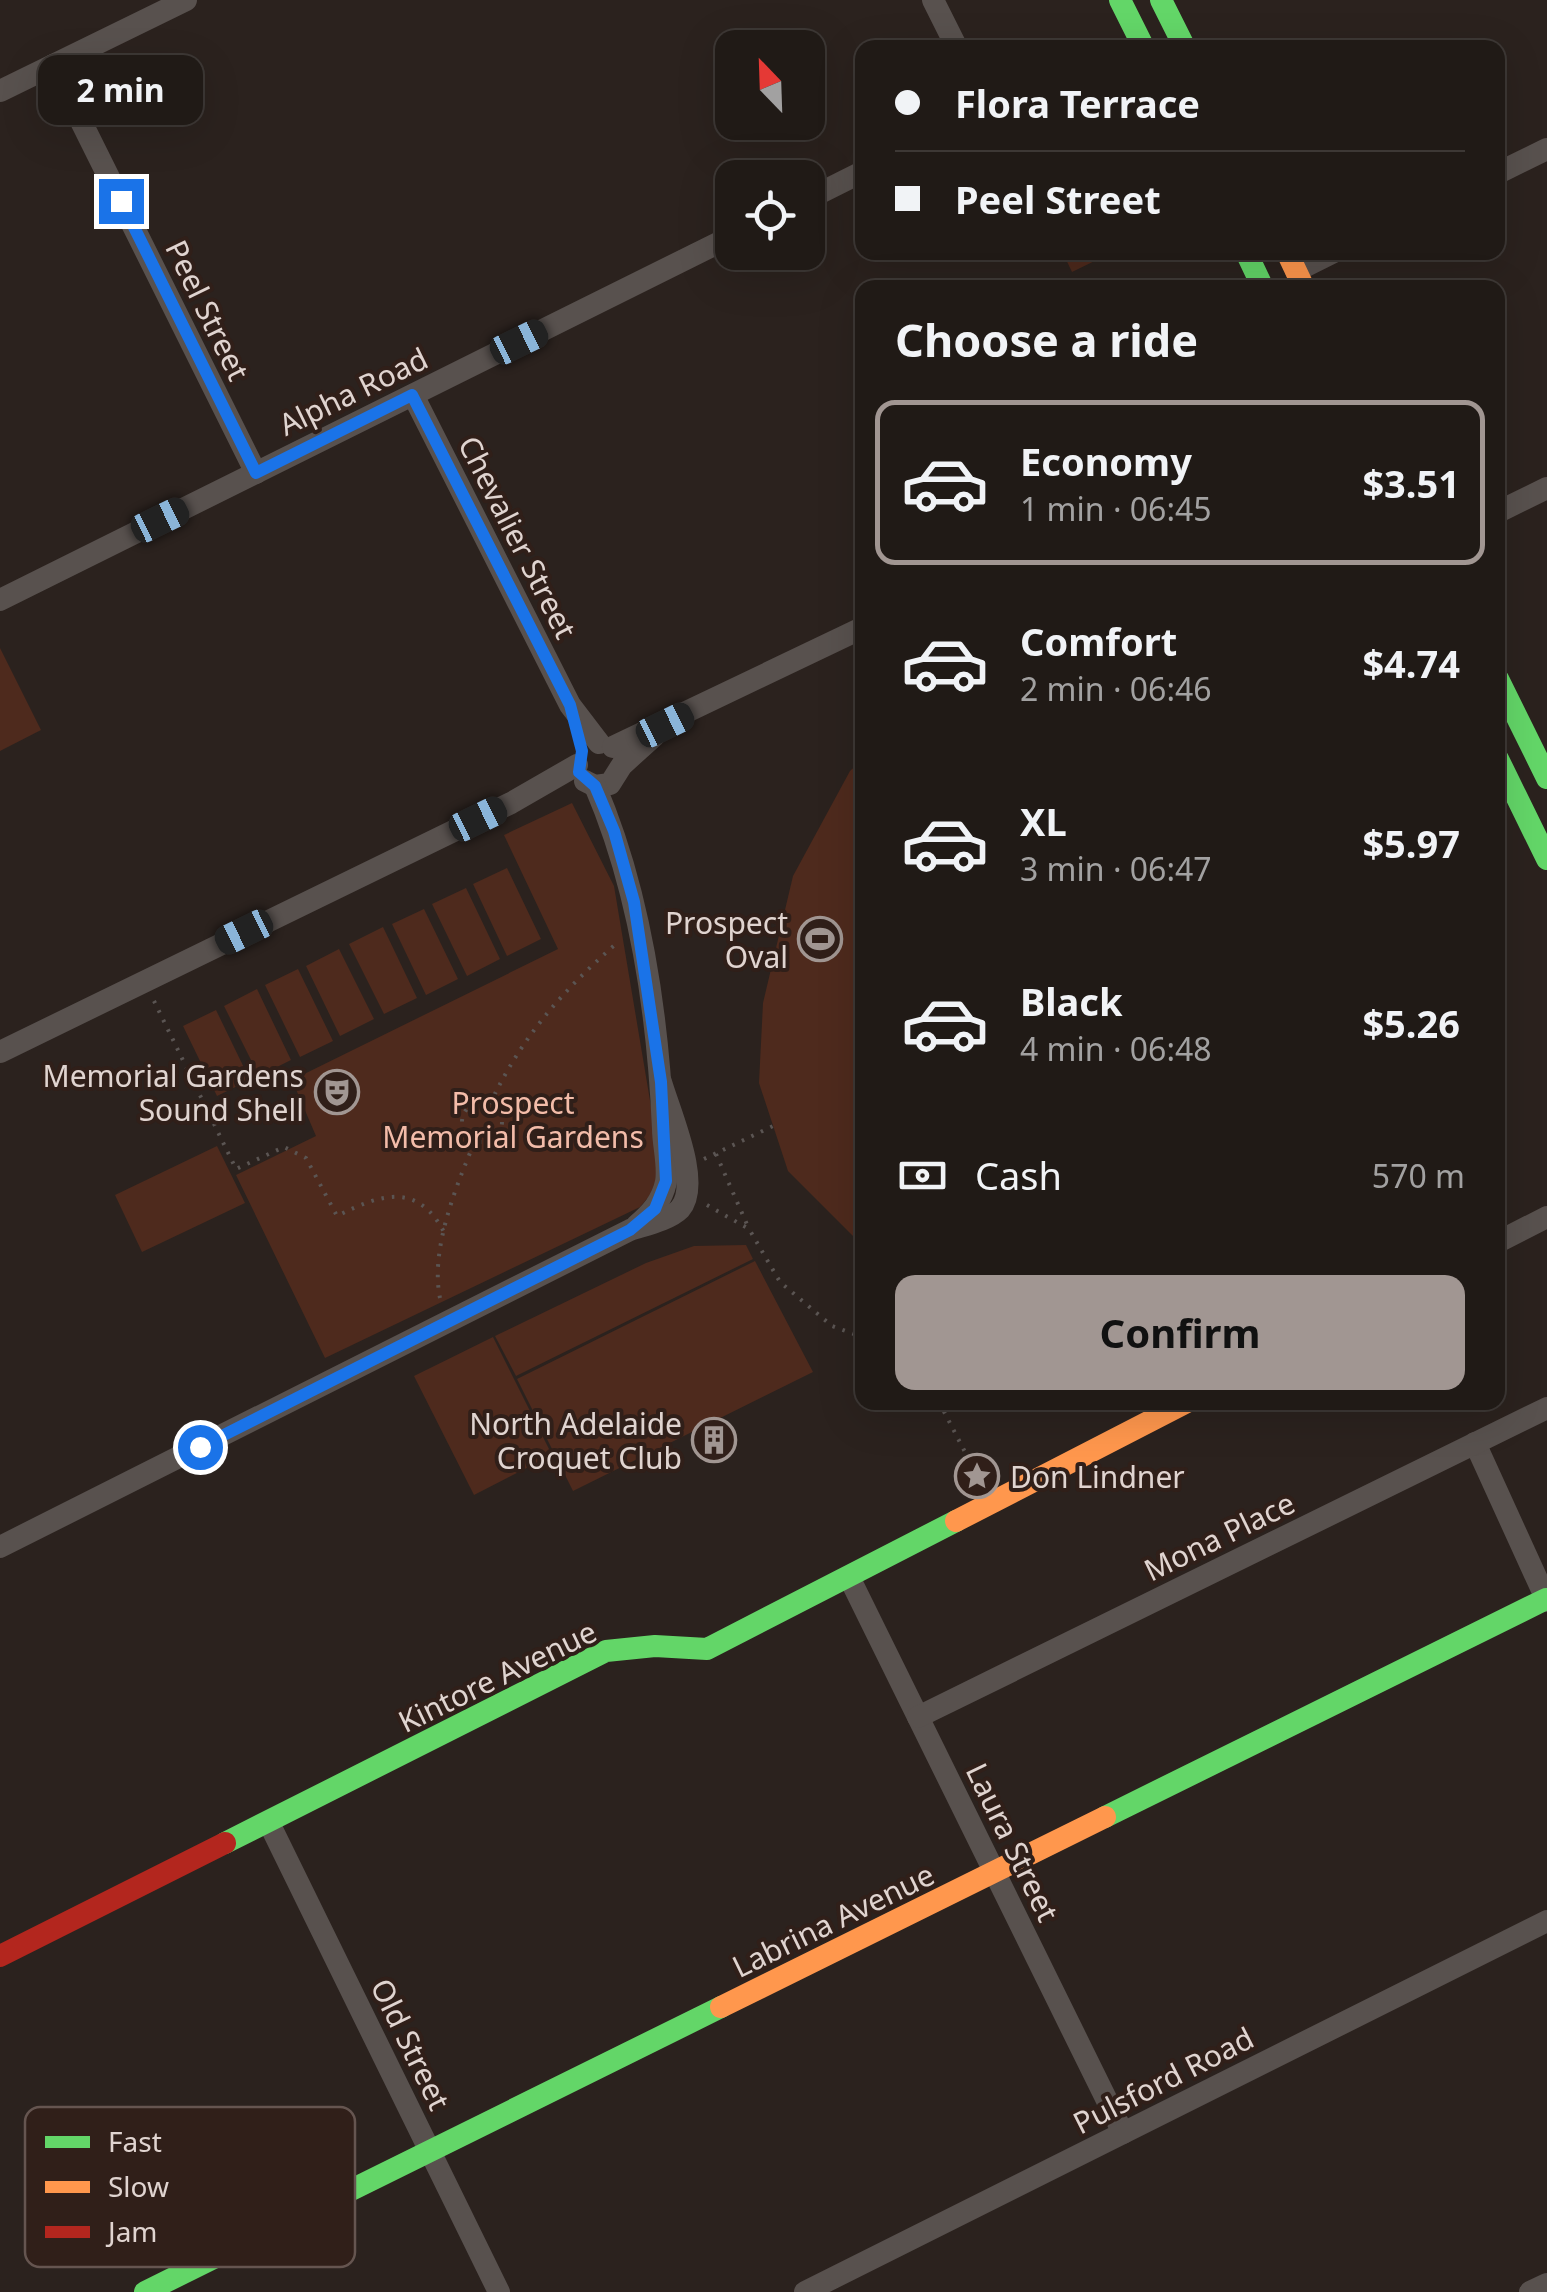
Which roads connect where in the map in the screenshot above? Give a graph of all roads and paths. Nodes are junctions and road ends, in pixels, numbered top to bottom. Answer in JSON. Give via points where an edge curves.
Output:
{"nodes":[{"id":1,"x":186,"y":0,"type":"edge"},
{"id":2,"x":934,"y":0,"type":"edge"},
{"id":3,"x":1120,"y":0,"type":"edge"},
{"id":4,"x":1166,"y":10,"type":"edge"},
{"id":5,"x":953,"y":40,"type":"edge"},
{"id":6,"x":1140,"y":40,"type":"edge"},
{"id":7,"x":1142,"y":40,"type":"edge"},
{"id":8,"x":1181,"y":40,"type":"edge"},
{"id":9,"x":54,"y":65,"type":"junction"},
{"id":10,"x":0,"y":92,"type":"edge"},
{"id":11,"x":1547,"y":149,"type":"edge"},
{"id":12,"x":1505,"y":170,"type":"edge"},
{"id":13,"x":855,"y":176,"type":"edge"},
{"id":14,"x":825,"y":190,"type":"edge"},
{"id":15,"x":715,"y":244,"type":"edge"},
{"id":16,"x":412,"y":395,"type":"junction"},
{"id":17,"x":256,"y":473,"type":"junction"},
{"id":18,"x":1547,"y":488,"type":"edge"},
{"id":19,"x":1505,"y":509,"type":"edge"},
{"id":20,"x":0,"y":600,"type":"edge"},
{"id":21,"x":855,"y":631,"type":"edge"},
{"id":22,"x":1505,"y":693,"type":"edge"},
{"id":23,"x":599,"y":765,"type":"junction"},
{"id":24,"x":1505,"y":774,"type":"edge"},
{"id":25,"x":1547,"y":778,"type":"edge"},
{"id":26,"x":1547,"y":804,"type":"edge"},
{"id":27,"x":1525,"y":815,"type":"junction"},
{"id":28,"x":1547,"y":859,"type":"edge"},
{"id":29,"x":617,"y":943,"type":"dead end"},
{"id":30,"x":144,"y":981,"type":"junction"},
{"id":31,"x":0,"y":1052,"type":"edge"},
{"id":32,"x":661,"y":1082,"type":"junction"},
{"id":33,"x":490,"y":1104,"type":"junction"},
{"id":34,"x":773,"y":1126,"type":"dead end"},
{"id":35,"x":475,"y":1141,"type":"junction"},
{"id":36,"x":716,"y":1154,"type":"junction"},
{"id":37,"x":686,"y":1168,"type":"junction"},
{"id":38,"x":690,"y":1195,"type":"junction"},
{"id":39,"x":1547,"y":1217,"type":"edge"},
{"id":40,"x":630,"y":1230,"type":"junction"},
{"id":41,"x":749,"y":1230,"type":"junction"},
{"id":42,"x":445,"y":1234,"type":"junction"},
{"id":43,"x":1505,"y":1238,"type":"edge"},
{"id":44,"x":440,"y":1298,"type":"dead end"},
{"id":45,"x":855,"y":1335,"type":"edge"},
{"id":46,"x":1547,"y":1408,"type":"edge"},
{"id":47,"x":943,"y":1410,"type":"edge"},
{"id":48,"x":1172,"y":1410,"type":"edge"},
{"id":49,"x":1475,"y":1443,"type":"junction"},
{"id":50,"x":992,"y":1504,"type":"junction"},
{"id":51,"x":0,"y":1547,"type":"edge"},
{"id":52,"x":849,"y":1577,"type":"junction"},
{"id":53,"x":1546,"y":1600,"type":"edge"},
{"id":54,"x":918,"y":1718,"type":"junction"},
{"id":55,"x":269,"y":1823,"type":"junction"},
{"id":56,"x":996,"y":1874,"type":"junction"},
{"id":57,"x":1547,"y":1921,"type":"edge"},
{"id":58,"x":0,"y":1956,"type":"edge"},
{"id":59,"x":1123,"y":2133,"type":"junction"},
{"id":60,"x":430,"y":2150,"type":"junction"},
{"id":61,"x":355,"y":2187,"type":"edge"},
{"id":62,"x":195,"y":2267,"type":"edge"},
{"id":63,"x":1547,"y":2284,"type":"edge"},
{"id":64,"x":145,"y":2292,"type":"edge"},
{"id":65,"x":498,"y":2292,"type":"edge"},
{"id":66,"x":805,"y":2292,"type":"edge"},
{"id":67,"x":1530,"y":2292,"type":"edge"}],
"edges":[{"from":1,"to":9,"type":"street"},
{"from":2,"to":5,"type":"street"},
{"from":3,"to":6,"type":"main road"},
{"from":4,"to":7,"type":"main road"},
{"from":4,"to":8,"type":"main road"},
{"from":9,"to":10,"type":"street"},
{"from":9,"to":17,"type":"street","name":"Peel Street"},
{"from":11,"to":12,"type":"street"},
{"from":13,"to":14,"type":"street"},
{"from":15,"to":16,"type":"street","name":"Alpha Road"},
{"from":16,"to":17,"type":"street","name":"Alpha Road"},
{"from":16,"to":23,"type":"street","name":"Chevalier Street"},
{"from":17,"to":20,"type":"street","name":"Alpha Road"},
{"from":18,"to":19,"type":"street"},
{"from":21,"to":23,"type":"street"},
{"from":22,"to":25,"type":"main road"},
{"from":23,"to":30,"type":"street"},
{"from":23,"to":32,"type":"street","name":"Chevalier Street","via":[[634,902]]},
{"from":24,"to":27,"type":"main road"},
{"from":26,"to":27,"type":"main road"},
{"from":27,"to":28,"type":"main road"},
{"from":29,"to":33,"type":"path","via":[[572,984],[512,1056]]},
{"from":30,"to":31,"type":"street"},
{"from":30,"to":42,"type":"path","via":[[236,1169],[284,1147],[306,1158],[337,1216],[375,1197],[399,1196],[436,1216]]},
{"from":32,"to":37,"type":"street"},
{"from":32,"to":40,"type":"street","via":[[666,1181],[655,1209]]},
{"from":33,"to":35,"type":"path","via":[[501,1127],[491,1140]]},
{"from":33,"to":35,"type":"path","via":[[472,1104],[464,1115],[465,1132]]},
{"from":34,"to":36,"type":"path"},
{"from":35,"to":42,"type":"path"},
{"from":36,"to":37,"type":"path"},
{"from":36,"to":41,"type":"path"},
{"from":37,"to":38,"type":"street"},
{"from":38,"to":40,"type":"street","via":[[677,1212]]},
{"from":38,"to":41,"type":"path"},
{"from":39,"to":43,"type":"street"},
{"from":40,"to":51,"type":"street"},
{"from":41,"to":45,"type":"path","via":[[780,1282],[832,1326]]},
{"from":42,"to":44,"type":"path"},
{"from":46,"to":49,"type":"street","name":"Mona Place"},
{"from":47,"to":50,"type":"path"},
{"from":48,"to":50,"type":"main road","name":"Kintore Avenue"},
{"from":49,"to":53,"type":"street"},
{"from":49,"to":54,"type":"street","name":"Mona Place"},
{"from":50,"to":52,"type":"main road","name":"Kintore Avenue"},
{"from":52,"to":54,"type":"street","name":"Laura Street"},
{"from":52,"to":55,"type":"main road","name":"Kintore Avenue","via":[[707,1649],[606,1651]]},
{"from":53,"to":56,"type":"main road","name":"Labrina Avenue"},
{"from":54,"to":56,"type":"street","name":"Laura Street"},
{"from":55,"to":58,"type":"main road","name":"Kintore Avenue"},
{"from":55,"to":60,"type":"street","name":"Old Street"},
{"from":56,"to":59,"type":"street","name":"Laura Street"},
{"from":56,"to":60,"type":"main road","name":"Labrina Avenue"},
{"from":57,"to":59,"type":"street","name":"Pulsford Road"},
{"from":59,"to":66,"type":"street","name":"Pulsford Road"},
{"from":60,"to":61,"type":"main road","name":"Labrina Avenue"},
{"from":60,"to":65,"type":"street","name":"Old Street"},
{"from":62,"to":64,"type":"main road","name":"Labrina Avenue"},
{"from":63,"to":67,"type":"street"}]}
